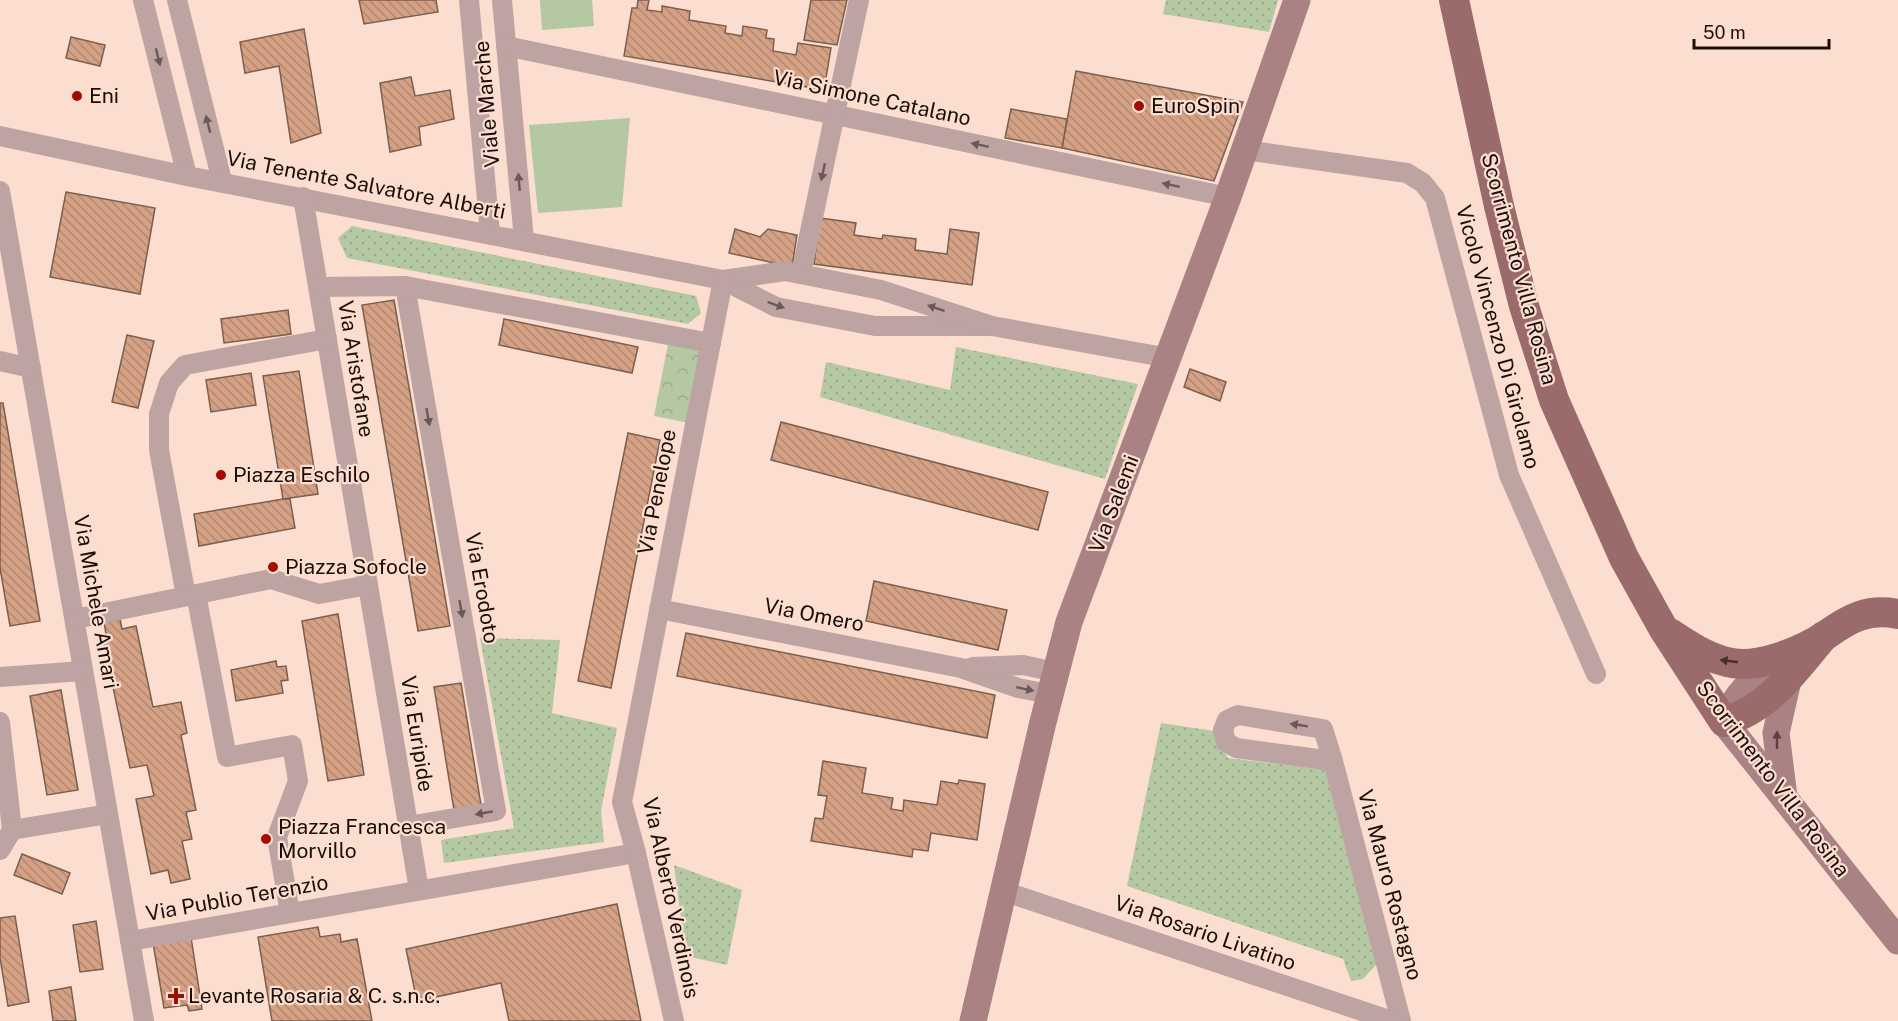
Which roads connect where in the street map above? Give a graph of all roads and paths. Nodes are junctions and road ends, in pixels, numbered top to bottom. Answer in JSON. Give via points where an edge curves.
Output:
{"nodes":[{"id":1,"x":143,"y":0,"type":"edge"},
{"id":2,"x":177,"y":0,"type":"edge"},
{"id":3,"x":468,"y":0,"type":"edge"},
{"id":4,"x":502,"y":0,"type":"edge"},
{"id":5,"x":859,"y":0,"type":"edge"},
{"id":6,"x":1297,"y":0,"type":"edge"},
{"id":7,"x":1454,"y":0,"type":"edge"},
{"id":8,"x":506,"y":46,"type":"junction"},
{"id":9,"x":835,"y":115,"type":"junction"},
{"id":10,"x":0,"y":136,"type":"edge"},
{"id":11,"x":1245,"y":150,"type":"junction"},
{"id":12,"x":187,"y":176,"type":"junction"},
{"id":13,"x":222,"y":181,"type":"junction"},
{"id":14,"x":0,"y":191,"type":"edge"},
{"id":15,"x":303,"y":197,"type":"junction"},
{"id":16,"x":1228,"y":197,"type":"junction"},
{"id":17,"x":490,"y":233,"type":"junction"},
{"id":18,"x":524,"y":240,"type":"junction"},
{"id":19,"x":801,"y":274,"type":"junction"},
{"id":20,"x":723,"y":280,"type":"junction"},
{"id":21,"x":405,"y":286,"type":"junction"},
{"id":22,"x":318,"y":287,"type":"junction"},
{"id":23,"x":992,"y":326,"type":"junction"},
{"id":24,"x":327,"y":339,"type":"junction"},
{"id":25,"x":711,"y":343,"type":"junction"},
{"id":26,"x":1169,"y":358,"type":"junction"},
{"id":27,"x":0,"y":360,"type":"edge"},
{"id":28,"x":31,"y":368,"type":"junction"},
{"id":29,"x":368,"y":585,"type":"junction"},
{"id":30,"x":191,"y":595,"type":"junction"},
{"id":31,"x":659,"y":609,"type":"junction"},
{"id":32,"x":1898,"y":614,"type":"edge"},
{"id":33,"x":75,"y":620,"type":"junction"},
{"id":34,"x":1663,"y":628,"type":"junction"},
{"id":35,"x":1782,"y":668,"type":"junction"},
{"id":36,"x":83,"y":671,"type":"junction"},
{"id":37,"x":1596,"y":674,"type":"dead end"},
{"id":38,"x":0,"y":677,"type":"edge"},
{"id":39,"x":1052,"y":683,"type":"junction"},
{"id":40,"x":638,"y":714,"type":"joint"},
{"id":41,"x":0,"y":722,"type":"edge"},
{"id":42,"x":1724,"y":722,"type":"junction"},
{"id":43,"x":2,"y":758,"type":"edge"},
{"id":44,"x":1334,"y":761,"type":"junction"},
{"id":45,"x":1784,"y":798,"type":"junction"},
{"id":46,"x":108,"y":814,"type":"junction"},
{"id":47,"x":408,"y":826,"type":"junction"},
{"id":48,"x":12,"y":830,"type":"junction"},
{"id":49,"x":0,"y":850,"type":"edge"},
{"id":50,"x":636,"y":853,"type":"junction"},
{"id":51,"x":419,"y":890,"type":"junction"},
{"id":52,"x":1003,"y":891,"type":"junction"},
{"id":53,"x":290,"y":913,"type":"junction"},
{"id":54,"x":130,"y":941,"type":"junction"},
{"id":55,"x":1898,"y":941,"type":"edge"},
{"id":56,"x":144,"y":1021,"type":"edge"},
{"id":57,"x":674,"y":1021,"type":"edge"},
{"id":58,"x":973,"y":1021,"type":"edge"},
{"id":59,"x":1392,"y":1021,"type":"edge"},
{"id":60,"x":1401,"y":1021,"type":"edge"}],
"edges":[{"from":1,"to":12,"type":"street","one_way":true},
{"from":13,"to":2,"type":"street","one_way":true},
{"from":3,"to":17,"type":"street","name":"Viale Marche"},
{"from":4,"to":8,"type":"street","name":"Viale Marche"},
{"from":5,"to":9,"type":"street"},
{"from":6,"to":11,"type":"street","name":"Via Salemi"},
{"from":7,"to":34,"type":"main road","name":"Scorrimento Villa Rosina","via":[[1504,228],[1554,400],[1624,558]]},
{"from":8,"to":9,"type":"street","name":"Via Simone Catalano"},
{"from":18,"to":8,"type":"street","name":"Viale Marche","one_way":true},
{"from":16,"to":9,"type":"street","name":"Via Simone Catalano","one_way":true},
{"from":9,"to":19,"type":"street","one_way":true},
{"from":10,"to":12,"type":"street","name":"Via Tenente Salvatore Alberti"},
{"from":11,"to":16,"type":"street","name":"Via Salemi"},
{"from":11,"to":37,"type":"street","name":"Vicolo Vincenzo Di Girolamo","via":[[1407,173],[1423,183],[1435,198],[1509,475]]},
{"from":12,"to":13,"type":"street","name":"Via Tenente Salvatore Alberti"},
{"from":13,"to":15,"type":"street","name":"Via Tenente Salvatore Alberti"},
{"from":14,"to":28,"type":"street","name":"Via Michele Amari"},
{"from":15,"to":17,"type":"street","name":"Via Tenente Salvatore Alberti"},
{"from":15,"to":22,"type":"street","name":"Via Aristofane"},
{"from":16,"to":26,"type":"street","name":"Via Salemi"},
{"from":17,"to":18,"type":"street","name":"Via Tenente Salvatore Alberti"},
{"from":18,"to":20,"type":"street","name":"Via Tenente Salvatore Alberti"},
{"from":19,"to":20,"type":"street","name":"Via Tenente Salvatore Alberti","via":[[785,271]]},
{"from":23,"to":19,"type":"street","name":"Via Tenente Salvatore Alberti","one_way":true,"via":[[881,290]]},
{"from":20,"to":23,"type":"street","name":"Via Tenente Salvatore Alberti","one_way":true,"via":[[776,307],[875,326]]},
{"from":20,"to":25,"type":"street","name":"Via Penelope"},
{"from":21,"to":22,"type":"street"},
{"from":21,"to":25,"type":"street"},
{"from":21,"to":47,"type":"street","name":"Via Erodoto","one_way":true,"via":[[496,811]]},
{"from":22,"to":24,"type":"street","name":"Via Aristofane"},
{"from":23,"to":26,"type":"street","name":"Via Tenente Salvatore Alberti"},
{"from":24,"to":29,"type":"street","name":"Via Aristofane"},
{"from":24,"to":30,"type":"street","via":[[185,365],[169,383],[159,414],[159,450]]},
{"from":25,"to":31,"type":"street","name":"Via Penelope"},
{"from":26,"to":39,"type":"street","name":"Via Salemi","via":[[1070,622]]},
{"from":27,"to":28,"type":"street"},
{"from":28,"to":33,"type":"street","name":"Via Michele Amari"},
{"from":29,"to":30,"type":"street","via":[[319,594],[271,579]]},
{"from":29,"to":47,"type":"street","name":"Via Euripide"},
{"from":30,"to":33,"type":"street"},
{"from":30,"to":53,"type":"street","via":[[226,757],[292,745],[298,782],[277,837]]},
{"from":31,"to":39,"type":"street","name":"Via Omero","via":[[961,668],[1018,688]]},
{"from":31,"to":40,"type":"street","name":"Via Penelope"},
{"from":32,"to":35,"type":"main road","via":[[1862,615],[1844,621]]},
{"from":33,"to":36,"type":"street","name":"Via Michele Amari"},
{"from":35,"to":34,"type":"main road","one_way":true,"via":[[1730,663],[1703,654]]},
{"from":34,"to":42,"type":"main road","name":"Scorrimento Villa Rosina"},
{"from":35,"to":42,"type":"main road","via":[[1770,698]]},
{"from":45,"to":35,"type":"street","one_way":true,"via":[[1776,733]]},
{"from":36,"to":38,"type":"street"},
{"from":36,"to":46,"type":"street","name":"Via Michele Amari"},
{"from":39,"to":52,"type":"street","name":"Via Salemi"},
{"from":40,"to":50,"type":"street","name":"Via Alberto Verdinois","via":[[622,802]]},
{"from":41,"to":43,"type":"street"},
{"from":42,"to":45,"type":"street","name":"Scorrimento Villa Rosina"},
{"from":43,"to":48,"type":"street"},
{"from":44,"to":44,"type":"street","name":"Via Mauro Rostagno","one_way":true,"via":[[1323,729],[1238,715],[1227,720],[1223,730],[1226,742],[1236,748]]},
{"from":44,"to":60,"type":"street","name":"Via Mauro Rostagno"},
{"from":45,"to":55,"type":"street","name":"Scorrimento Villa Rosina"},
{"from":46,"to":48,"type":"street"},
{"from":46,"to":54,"type":"street","name":"Via Michele Amari"},
{"from":47,"to":51,"type":"street","name":"Via Euripide"},
{"from":48,"to":49,"type":"street"},
{"from":50,"to":51,"type":"street","name":"Via Publio Terenzio"},
{"from":50,"to":57,"type":"street","name":"Via Alberto Verdinois"},
{"from":51,"to":53,"type":"street","name":"Via Publio Terenzio"},
{"from":52,"to":58,"type":"street","name":"Via Salemi"},
{"from":52,"to":59,"type":"street","name":"Via Rosario Livatino"},
{"from":53,"to":54,"type":"street","name":"Via Publio Terenzio"},
{"from":54,"to":56,"type":"street","name":"Via Michele Amari"}]}
